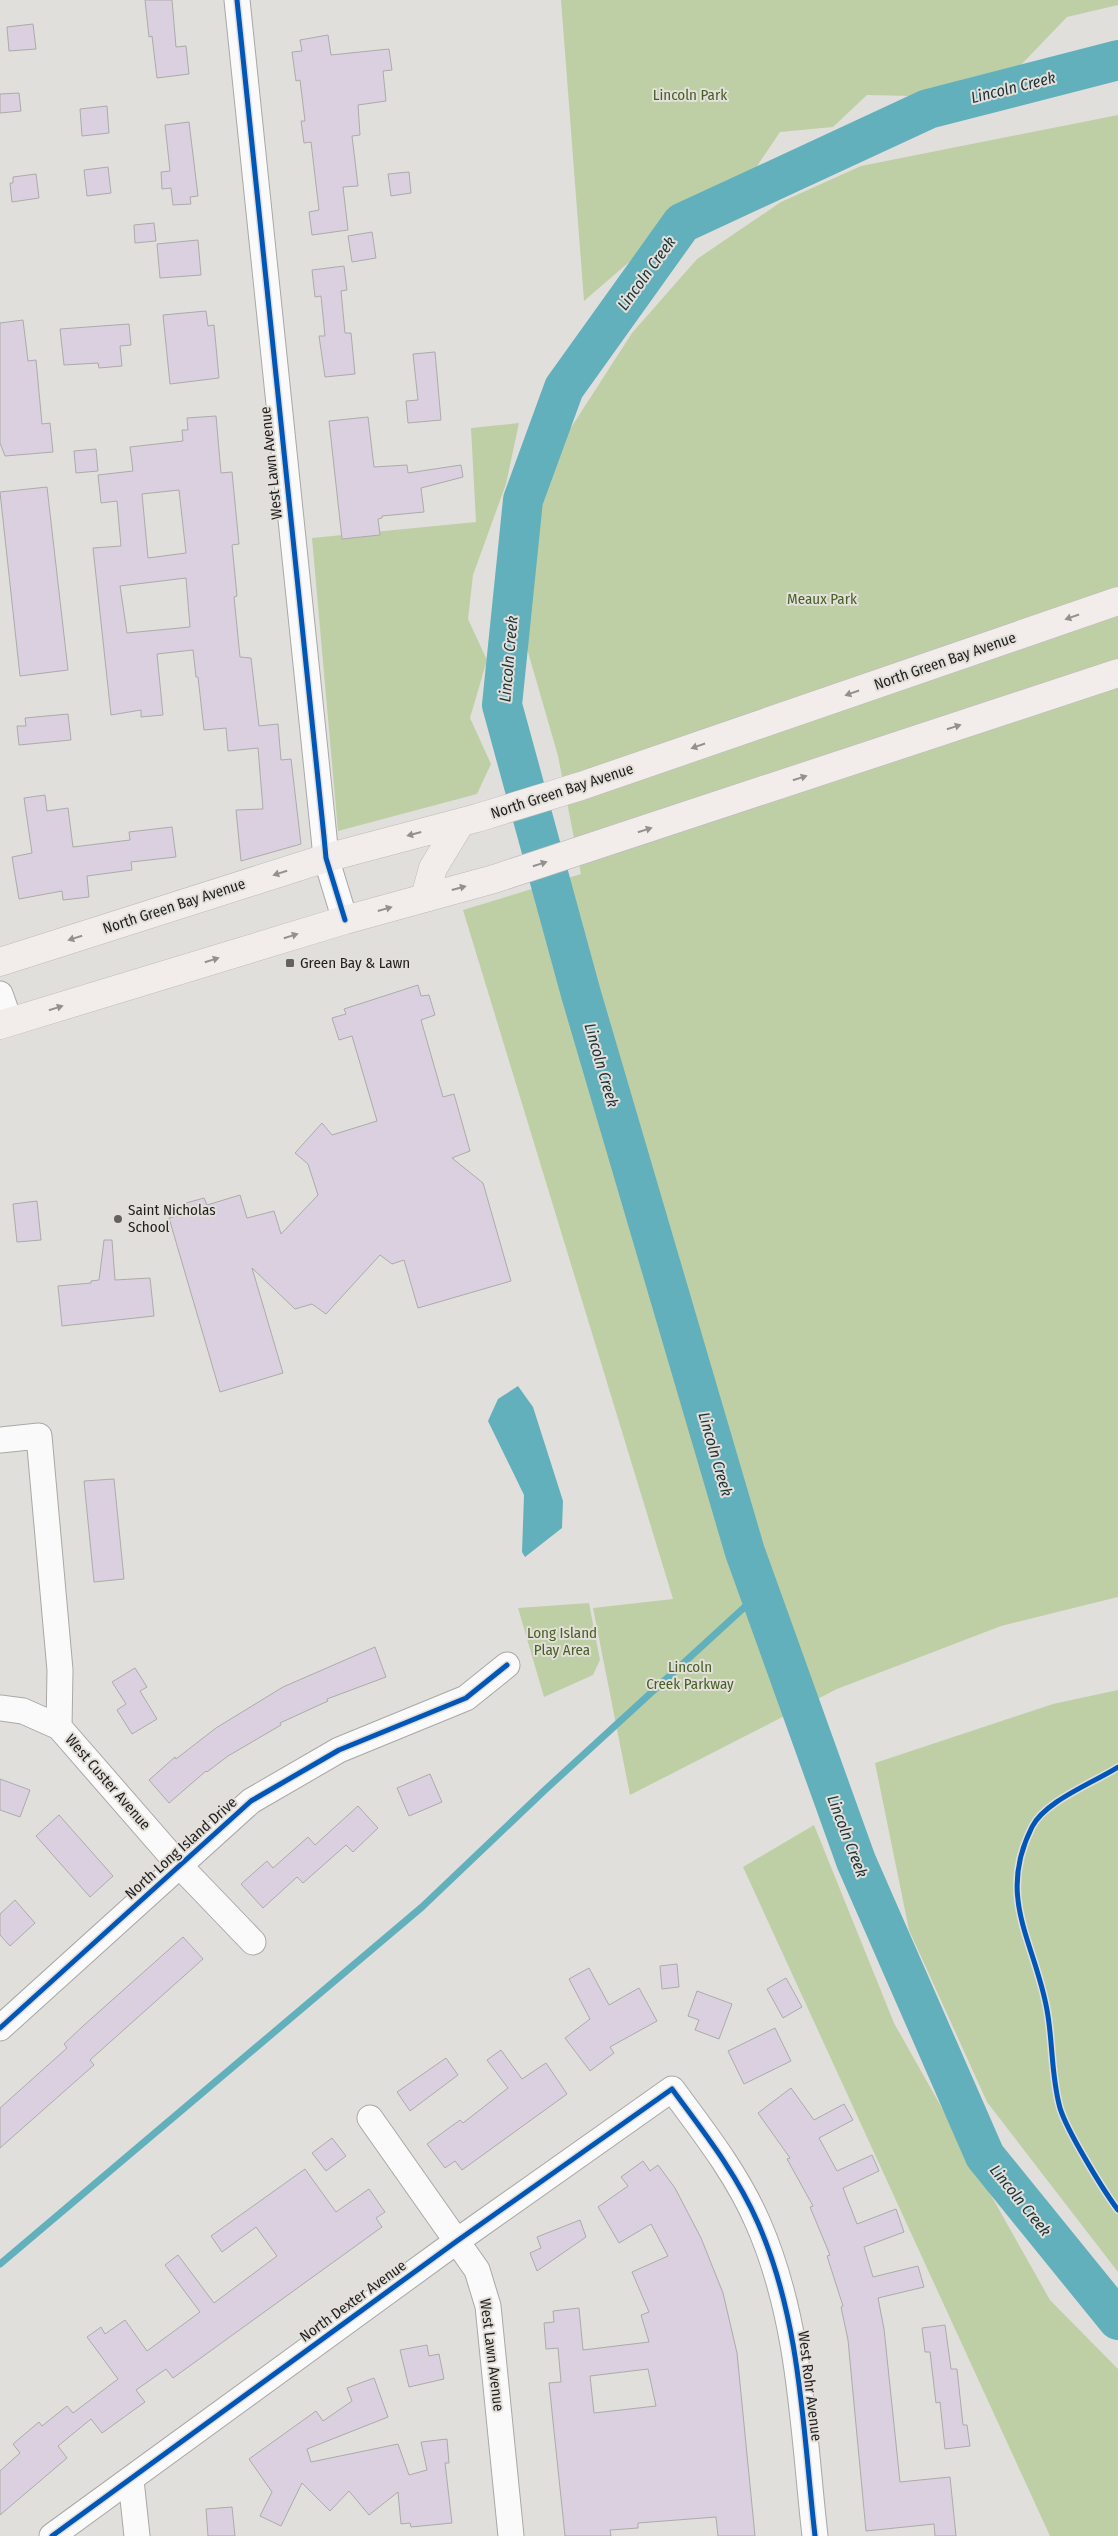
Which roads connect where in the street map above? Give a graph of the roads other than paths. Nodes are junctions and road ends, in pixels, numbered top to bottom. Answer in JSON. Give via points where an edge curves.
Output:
{"nodes":[{"id":1,"x":236,"y":0,"type":"edge"},
{"id":2,"x":1118,"y":602,"type":"edge"},
{"id":3,"x":1118,"y":673,"type":"edge"},
{"id":4,"x":469,"y":820,"type":"junction"},
{"id":5,"x":326,"y":858,"type":"junction"},
{"id":6,"x":425,"y":897,"type":"junction"},
{"id":7,"x":345,"y":920,"type":"junction"},
{"id":8,"x":0,"y":962,"type":"edge"},
{"id":9,"x":0,"y":994,"type":"edge"},
{"id":10,"x":5,"y":1024,"type":"edge"},
{"id":11,"x":0,"y":1440,"type":"edge"},
{"id":12,"x":507,"y":1664,"type":"dead end"},
{"id":13,"x":0,"y":1708,"type":"edge"},
{"id":14,"x":59,"y":1727,"type":"junction"},
{"id":15,"x":180,"y":1866,"type":"junction"},
{"id":16,"x":254,"y":1942,"type":"dead end"},
{"id":17,"x":0,"y":2028,"type":"edge"},
{"id":18,"x":672,"y":2089,"type":"joint"},
{"id":19,"x":370,"y":2118,"type":"dead end"},
{"id":20,"x":457,"y":2241,"type":"junction"},
{"id":21,"x":131,"y":2480,"type":"junction"},
{"id":22,"x":52,"y":2536,"type":"edge"},
{"id":23,"x":137,"y":2536,"type":"edge"},
{"id":24,"x":511,"y":2536,"type":"edge"},
{"id":25,"x":814,"y":2536,"type":"edge"}],
"edges":[{"from":1,"to":5,"type":"street","name":"West Lawn Avenue"},
{"from":2,"to":4,"type":"main road","name":"North Green Bay Avenue","one_way":true,"via":[[581,786]]},
{"from":6,"to":3,"type":"main road","one_way":true,"via":[[494,879]]},
{"from":4,"to":5,"type":"main road","name":"North Green Bay Avenue","one_way":true},
{"from":4,"to":6,"type":"main road","via":[[433,868]]},
{"from":5,"to":7,"type":"street","name":"West Lawn Avenue"},
{"from":5,"to":8,"type":"main road","name":"North Green Bay Avenue","one_way":true},
{"from":7,"to":6,"type":"main road","one_way":true},
{"from":10,"to":7,"type":"main road","one_way":true},
{"from":9,"to":10,"type":"street"},
{"from":11,"to":14,"type":"street","name":"West Custer Avenue","via":[[39,1436],[60,1670]]},
{"from":12,"to":15,"type":"street","name":"North Long Island Drive","via":[[466,1698],[338,1750],[251,1801]]},
{"from":13,"to":14,"type":"street","via":[[23,1712]]},
{"from":14,"to":15,"type":"street","name":"West Custer Avenue"},
{"from":15,"to":16,"type":"street","name":"West Custer Avenue"},
{"from":15,"to":17,"type":"street","name":"North Long Island Drive"},
{"from":18,"to":20,"type":"street","name":"North Dexter Avenue"},
{"from":18,"to":25,"type":"street","name":"West Rohr Avenue","via":[[714,2145],[744,2195],[771,2255],[789,2318],[795,2354]]},
{"from":19,"to":20,"type":"street","name":"West Lawn Avenue"},
{"from":20,"to":21,"type":"street","name":"North Dexter Avenue"},
{"from":20,"to":24,"type":"street","name":"West Lawn Avenue","via":[[477,2270],[488,2306]]},
{"from":21,"to":22,"type":"street","name":"North Dexter Avenue"},
{"from":21,"to":23,"type":"street"}]}
